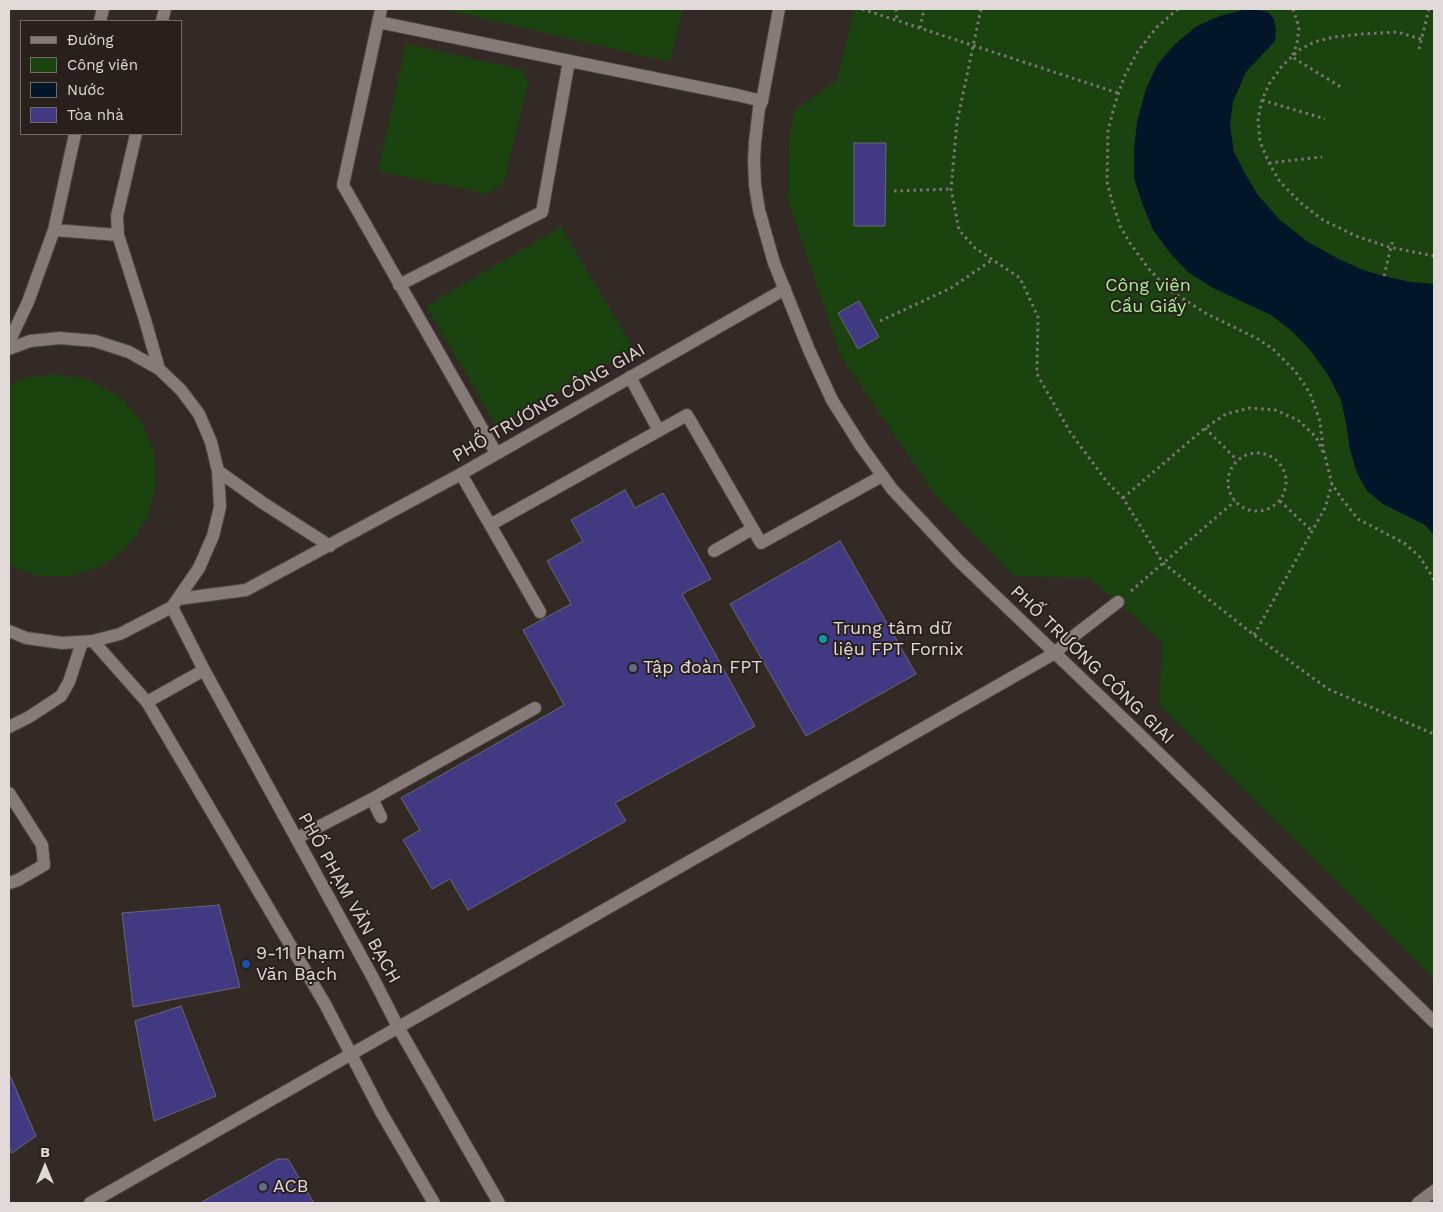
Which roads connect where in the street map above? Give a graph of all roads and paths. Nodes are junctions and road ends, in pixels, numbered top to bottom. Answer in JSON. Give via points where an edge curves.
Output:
{"nodes":[{"id":1,"x":381,"y":9,"type":"edge"},
{"id":2,"x":780,"y":9,"type":"edge"},
{"id":3,"x":862,"y":9,"type":"edge"},
{"id":4,"x":896,"y":9,"type":"edge"},
{"id":5,"x":924,"y":9,"type":"edge"},
{"id":6,"x":981,"y":9,"type":"edge"},
{"id":7,"x":1178,"y":9,"type":"edge"},
{"id":8,"x":1293,"y":9,"type":"edge"},
{"id":9,"x":1429,"y":9,"type":"edge"},
{"id":10,"x":897,"y":20,"type":"junction"},
{"id":11,"x":378,"y":22,"type":"junction"},
{"id":12,"x":920,"y":28,"type":"junction"},
{"id":13,"x":1421,"y":39,"type":"junction"},
{"id":14,"x":974,"y":45,"type":"junction"},
{"id":15,"x":1419,"y":49,"type":"dead end"},
{"id":16,"x":1292,"y":57,"type":"junction"},
{"id":17,"x":569,"y":61,"type":"junction"},
{"id":18,"x":1340,"y":87,"type":"dead end"},
{"id":19,"x":1118,"y":93,"type":"junction"},
{"id":20,"x":1262,"y":100,"type":"junction"},
{"id":21,"x":762,"y":101,"type":"junction"},
{"id":22,"x":1325,"y":119,"type":"dead end"},
{"id":23,"x":75,"y":135,"type":"edge"},
{"id":24,"x":136,"y":135,"type":"edge"},
{"id":25,"x":1322,"y":157,"type":"dead end"},
{"id":26,"x":1269,"y":163,"type":"junction"},
{"id":27,"x":950,"y":189,"type":"junction"},
{"id":28,"x":894,"y":191,"type":"dead end"},
{"id":29,"x":54,"y":230,"type":"junction"},
{"id":30,"x":118,"y":235,"type":"junction"},
{"id":31,"x":1393,"y":239,"type":"dead end"},
{"id":32,"x":1391,"y":247,"type":"junction"},
{"id":33,"x":1434,"y":256,"type":"edge"},
{"id":34,"x":992,"y":260,"type":"junction"},
{"id":35,"x":1384,"y":276,"type":"dead end"},
{"id":36,"x":399,"y":285,"type":"junction"},
{"id":37,"x":785,"y":289,"type":"junction"},
{"id":38,"x":880,"y":321,"type":"dead end"},
{"id":39,"x":9,"y":342,"type":"edge"},
{"id":40,"x":9,"y":349,"type":"edge"},
{"id":41,"x":159,"y":369,"type":"junction"},
{"id":42,"x":630,"y":377,"type":"junction"},
{"id":43,"x":1205,"y":428,"type":"junction"},
{"id":44,"x":659,"y":431,"type":"junction"},
{"id":45,"x":496,"y":453,"type":"junction"},
{"id":46,"x":1237,"y":460,"type":"junction"},
{"id":47,"x":1326,"y":460,"type":"junction"},
{"id":48,"x":218,"y":471,"type":"junction"},
{"id":49,"x":461,"y":474,"type":"junction"},
{"id":50,"x":882,"y":476,"type":"junction"},
{"id":51,"x":1332,"y":484,"type":"junction"},
{"id":52,"x":1123,"y":498,"type":"junction"},
{"id":53,"x":1280,"y":500,"type":"junction"},
{"id":54,"x":1235,"y":501,"type":"junction"},
{"id":55,"x":490,"y":524,"type":"junction"},
{"id":56,"x":752,"y":529,"type":"junction"},
{"id":57,"x":1312,"y":530,"type":"junction"},
{"id":58,"x":330,"y":546,"type":"junction"},
{"id":59,"x":714,"y":551,"type":"dead end"},
{"id":60,"x":1164,"y":563,"type":"junction"},
{"id":61,"x":1434,"y":582,"type":"edge"},
{"id":62,"x":1118,"y":602,"type":"joint"},
{"id":63,"x":175,"y":603,"type":"junction"},
{"id":64,"x":540,"y":612,"type":"dead end"},
{"id":65,"x":9,"y":631,"type":"edge"},
{"id":66,"x":1254,"y":635,"type":"junction"},
{"id":67,"x":88,"y":642,"type":"junction"},
{"id":68,"x":1055,"y":653,"type":"junction"},
{"id":69,"x":204,"y":670,"type":"junction"},
{"id":70,"x":147,"y":702,"type":"junction"},
{"id":71,"x":535,"y":708,"type":"dead end"},
{"id":72,"x":9,"y":727,"type":"edge"},
{"id":73,"x":1434,"y":734,"type":"edge"},
{"id":74,"x":9,"y":793,"type":"edge"},
{"id":75,"x":372,"y":798,"type":"junction"},
{"id":76,"x":381,"y":817,"type":"dead end"},
{"id":77,"x":297,"y":838,"type":"junction"},
{"id":78,"x":9,"y":883,"type":"edge"},
{"id":79,"x":1434,"y":1022,"type":"edge"},
{"id":80,"x":398,"y":1028,"type":"junction"},
{"id":81,"x":351,"y":1054,"type":"junction"},
{"id":82,"x":1434,"y":1191,"type":"edge"},
{"id":83,"x":90,"y":1203,"type":"edge"},
{"id":84,"x":434,"y":1203,"type":"edge"},
{"id":85,"x":499,"y":1203,"type":"edge"},
{"id":86,"x":1418,"y":1203,"type":"edge"}],
"edges":[{"from":1,"to":11,"type":"street"},
{"from":2,"to":21,"type":"street","name":"PHỐ TRƯƠNG CÔNG GIAI"},
{"from":3,"to":10,"type":"path"},
{"from":4,"to":10,"type":"path"},
{"from":5,"to":12,"type":"path"},
{"from":6,"to":14,"type":"path"},
{"from":7,"to":19,"type":"path","via":[[1157,27],[1138,51]]},
{"from":8,"to":16,"type":"path","via":[[1299,27]]},
{"from":9,"to":13,"type":"path"},
{"from":10,"to":12,"type":"path"},
{"from":11,"to":17,"type":"street"},
{"from":11,"to":36,"type":"street","via":[[343,185]]},
{"from":12,"to":14,"type":"path"},
{"from":13,"to":15,"type":"path"},
{"from":13,"to":16,"type":"path","via":[[1397,32],[1334,37],[1314,42]]},
{"from":14,"to":19,"type":"path"},
{"from":14,"to":27,"type":"path","via":[[957,122]]},
{"from":16,"to":18,"type":"path"},
{"from":16,"to":20,"type":"path","via":[[1269,84]]},
{"from":17,"to":21,"type":"street"},
{"from":17,"to":36,"type":"street","via":[[542,212]]},
{"from":19,"to":47,"type":"path","via":[[1108,131],[1107,182],[1120,226],[1148,268],[1168,289],[1207,314],[1258,339],[1296,371],[1310,393],[1320,421]]},
{"from":20,"to":22,"type":"path"},
{"from":20,"to":26,"type":"path","via":[[1258,119],[1260,142]]},
{"from":21,"to":37,"type":"street","name":"PHỐ TRƯƠNG CÔNG GIAI","via":[[755,142],[755,186],[758,210]]},
{"from":23,"to":29,"type":"street"},
{"from":24,"to":30,"type":"street","via":[[117,216]]},
{"from":25,"to":26,"type":"path"},
{"from":26,"to":32,"type":"path","via":[[1280,182],[1323,220],[1356,236]]},
{"from":27,"to":28,"type":"path"},
{"from":27,"to":34,"type":"path","via":[[958,230]]},
{"from":29,"to":30,"type":"street"},
{"from":29,"to":39,"type":"street","via":[[28,302]]},
{"from":30,"to":41,"type":"street"},
{"from":31,"to":32,"type":"path"},
{"from":32,"to":33,"type":"path"},
{"from":32,"to":35,"type":"path"},
{"from":34,"to":38,"type":"path","via":[[951,288]]},
{"from":34,"to":52,"type":"path","via":[[1020,278],[1038,318],[1037,374],[1070,432]]},
{"from":36,"to":45,"type":"street"},
{"from":37,"to":42,"type":"street","name":"PHỐ TRƯƠNG CÔNG GIAI"},
{"from":37,"to":50,"type":"street","name":"PHỐ TRƯƠNG CÔNG GIAI","via":[[832,400]]},
{"from":40,"to":41,"type":"street","via":[[60,338],[95,341],[128,352]]},
{"from":41,"to":48,"type":"street","via":[[199,414],[212,442]]},
{"from":42,"to":44,"type":"street"},
{"from":42,"to":45,"type":"street","name":"PHỐ TRƯƠNG CÔNG GIAI"},
{"from":43,"to":46,"type":"path"},
{"from":43,"to":47,"type":"path","via":[[1226,414],[1250,408],[1275,410],[1298,420],[1316,437]]},
{"from":43,"to":52,"type":"path"},
{"from":44,"to":55,"type":"street"},
{"from":44,"to":56,"type":"street","via":[[687,415]]},
{"from":45,"to":49,"type":"street","name":"PHỐ TRƯƠNG CÔNG GIAI"},
{"from":46,"to":53,"type":"path","via":[[1255,452],[1274,457],[1286,473],[1285,492]]},
{"from":46,"to":54,"type":"path","via":[[1228,477],[1228,486]]},
{"from":47,"to":51,"type":"path"},
{"from":48,"to":58,"type":"street"},
{"from":48,"to":63,"type":"street","via":[[220,507],[213,536],[199,568]]},
{"from":49,"to":55,"type":"street"},
{"from":49,"to":58,"type":"street","name":"PHỐ TRƯƠNG CÔNG GIAI"},
{"from":50,"to":56,"type":"street","via":[[760,543]]},
{"from":50,"to":68,"type":"street","name":"PHỐ TRƯƠNG CÔNG GIAI","via":[[959,561]]},
{"from":51,"to":57,"type":"path","via":[[1325,508]]},
{"from":51,"to":61,"type":"path","via":[[1358,518],[1404,543],[1419,556]]},
{"from":52,"to":60,"type":"path"},
{"from":53,"to":54,"type":"path","via":[[1272,507],[1254,511]]},
{"from":53,"to":57,"type":"path"},
{"from":54,"to":60,"type":"path"},
{"from":55,"to":64,"type":"street"},
{"from":56,"to":59,"type":"street"},
{"from":57,"to":66,"type":"path"},
{"from":58,"to":63,"type":"street","name":"PHỐ TRƯƠNG CÔNG GIAI","via":[[246,590]]},
{"from":60,"to":62,"type":"path"},
{"from":60,"to":66,"type":"path"},
{"from":62,"to":68,"type":"street"},
{"from":63,"to":67,"type":"street","via":[[120,634]]},
{"from":63,"to":69,"type":"street","name":"PHỐ PHẠM VĂN BẠCH"},
{"from":65,"to":67,"type":"street","via":[[35,640]]},
{"from":66,"to":73,"type":"path","via":[[1328,689]]},
{"from":67,"to":70,"type":"street"},
{"from":67,"to":72,"type":"street","via":[[61,696]]},
{"from":68,"to":79,"type":"street","name":"PHỐ TRƯƠNG CÔNG GIAI"},
{"from":68,"to":80,"type":"street"},
{"from":69,"to":70,"type":"street"},
{"from":69,"to":77,"type":"street","name":"PHỐ PHẠM VĂN BẠCH"},
{"from":70,"to":81,"type":"street","via":[[325,1004]]},
{"from":71,"to":75,"type":"street"},
{"from":74,"to":78,"type":"street","via":[[42,845],[44,865]]},
{"from":75,"to":76,"type":"street"},
{"from":75,"to":77,"type":"street"},
{"from":77,"to":80,"type":"street","name":"PHỐ PHẠM VĂN BẠCH"},
{"from":80,"to":81,"type":"street"},
{"from":80,"to":85,"type":"street","name":"PHỐ PHẠM VĂN BẠCH"},
{"from":81,"to":83,"type":"street"},
{"from":81,"to":84,"type":"street"},
{"from":82,"to":86,"type":"street"}]}
